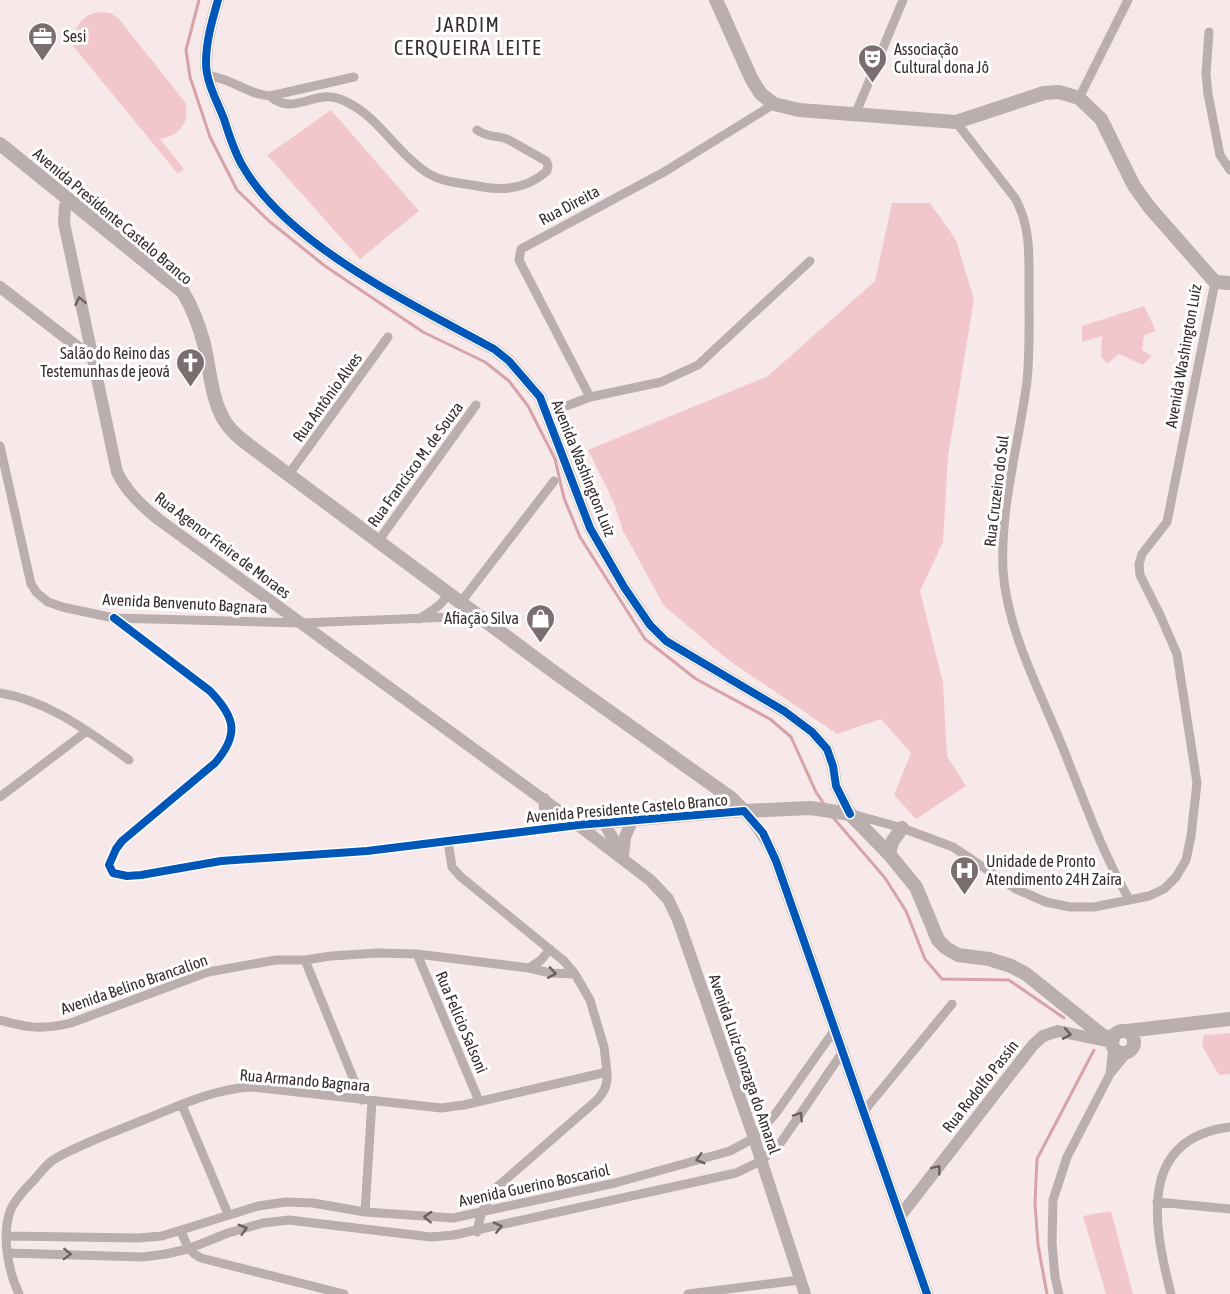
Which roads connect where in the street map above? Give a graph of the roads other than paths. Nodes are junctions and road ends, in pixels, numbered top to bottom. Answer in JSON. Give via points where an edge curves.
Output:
{"nodes":[{"id":1,"x":218,"y":0,"type":"edge"},
{"id":2,"x":716,"y":0,"type":"edge"},
{"id":3,"x":903,"y":0,"type":"edge"},
{"id":4,"x":1128,"y":0,"type":"edge"},
{"id":5,"x":1209,"y":32,"type":"dead end"},
{"id":6,"x":207,"y":76,"type":"junction"},
{"id":7,"x":354,"y":77,"type":"dead end"},
{"id":8,"x":270,"y":96,"type":"junction"},
{"id":9,"x":1079,"y":98,"type":"junction"},
{"id":10,"x":774,"y":104,"type":"junction"},
{"id":11,"x":855,"y":115,"type":"junction"},
{"id":12,"x":956,"y":122,"type":"junction"},
{"id":13,"x":477,"y":130,"type":"dead end"},
{"id":14,"x":0,"y":144,"type":"edge"},
{"id":15,"x":1230,"y":170,"type":"edge"},
{"id":16,"x":69,"y":200,"type":"junction"},
{"id":17,"x":810,"y":261,"type":"dead end"},
{"id":18,"x":1215,"y":282,"type":"junction"},
{"id":19,"x":1230,"y":283,"type":"edge"},
{"id":20,"x":0,"y":287,"type":"edge"},
{"id":21,"x":388,"y":337,"type":"dead end"},
{"id":22,"x":92,"y":358,"type":"junction"},
{"id":23,"x":590,"y":397,"type":"junction"},
{"id":24,"x":476,"y":405,"type":"dead end"},
{"id":25,"x":548,"y":413,"type":"junction"},
{"id":26,"x":0,"y":446,"type":"edge"},
{"id":27,"x":289,"y":474,"type":"junction"},
{"id":28,"x":554,"y":481,"type":"dead end"},
{"id":29,"x":379,"y":540,"type":"junction"},
{"id":30,"x":448,"y":592,"type":"junction"},
{"id":31,"x":460,"y":602,"type":"junction"},
{"id":32,"x":478,"y":616,"type":"junction"},
{"id":33,"x":114,"y":618,"type":"junction"},
{"id":34,"x":417,"y":620,"type":"junction"},
{"id":35,"x":301,"y":623,"type":"junction"},
{"id":36,"x":0,"y":693,"type":"edge"},
{"id":37,"x":87,"y":731,"type":"junction"},
{"id":38,"x":129,"y":760,"type":"dead end"},
{"id":39,"x":0,"y":797,"type":"edge"},
{"id":40,"x":544,"y":800,"type":"junction"},
{"id":41,"x":744,"y":811,"type":"junction"},
{"id":42,"x":850,"y":814,"type":"junction"},
{"id":43,"x":632,"y":821,"type":"junction"},
{"id":44,"x":604,"y":823,"type":"junction"},
{"id":45,"x":578,"y":825,"type":"junction"},
{"id":46,"x":547,"y":828,"type":"junction"},
{"id":47,"x":902,"y":828,"type":"junction"},
{"id":48,"x":448,"y":841,"type":"junction"},
{"id":49,"x":889,"y":854,"type":"junction"},
{"id":50,"x":625,"y":860,"type":"junction"},
{"id":51,"x":1129,"y":899,"type":"junction"},
{"id":52,"x":550,"y":949,"type":"junction"},
{"id":53,"x":417,"y":954,"type":"junction"},
{"id":54,"x":305,"y":960,"type":"junction"},
{"id":55,"x":529,"y":968,"type":"junction"},
{"id":56,"x":575,"y":974,"type":"junction"},
{"id":57,"x":952,"y":1004,"type":"dead end"},
{"id":58,"x":1230,"y":1019,"type":"edge"},
{"id":59,"x":0,"y":1020,"type":"edge"},
{"id":60,"x":1173,"y":1025,"type":"junction"},
{"id":61,"x":836,"y":1028,"type":"junction"},
{"id":62,"x":1116,"y":1038,"type":"junction"},
{"id":63,"x":1132,"y":1048,"type":"junction"},
{"id":64,"x":844,"y":1050,"type":"junction"},
{"id":65,"x":607,"y":1072,"type":"junction"},
{"id":66,"x":1110,"y":1074,"type":"junction"},
{"id":67,"x":367,"y":1100,"type":"junction"},
{"id":68,"x":479,"y":1101,"type":"junction"},
{"id":69,"x":182,"y":1104,"type":"junction"},
{"id":70,"x":864,"y":1111,"type":"junction"},
{"id":71,"x":1230,"y":1126,"type":"edge"},
{"id":72,"x":754,"y":1138,"type":"junction"},
{"id":73,"x":761,"y":1161,"type":"junction"},
{"id":74,"x":1157,"y":1202,"type":"junction"},
{"id":75,"x":1230,"y":1209,"type":"edge"},
{"id":76,"x":365,"y":1212,"type":"junction"},
{"id":77,"x":480,"y":1213,"type":"junction"},
{"id":78,"x":228,"y":1214,"type":"junction"},
{"id":79,"x":901,"y":1215,"type":"junction"},
{"id":80,"x":181,"y":1230,"type":"junction"},
{"id":81,"x":477,"y":1232,"type":"junction"},
{"id":82,"x":7,"y":1236,"type":"junction"},
{"id":83,"x":188,"y":1249,"type":"junction"},
{"id":84,"x":8,"y":1253,"type":"junction"},
{"id":85,"x":800,"y":1280,"type":"junction"},
{"id":86,"x":19,"y":1294,"type":"edge"},
{"id":87,"x":344,"y":1294,"type":"edge"},
{"id":88,"x":688,"y":1294,"type":"edge"},
{"id":89,"x":805,"y":1294,"type":"edge"},
{"id":90,"x":927,"y":1294,"type":"edge"},
{"id":91,"x":1059,"y":1294,"type":"edge"},
{"id":92,"x":1171,"y":1294,"type":"edge"}],
"edges":[{"from":1,"to":6,"type":"street","name":"Avenida Washington Luiz","via":[[207,43]]},
{"from":2,"to":10,"type":"main road","via":[[752,80]]},
{"from":3,"to":11,"type":"street"},
{"from":4,"to":9,"type":"street"},
{"from":5,"to":15,"type":"street","via":[[1208,94],[1220,155]]},
{"from":6,"to":8,"type":"street","via":[[219,76]]},
{"from":6,"to":25,"type":"street","name":"Avenida Washington Luiz","via":[[232,145],[275,208],[316,243],[389,292],[494,349],[540,397]]},
{"from":7,"to":8,"type":"street"},
{"from":8,"to":13,"type":"street","via":[[285,105],[325,97],[348,103],[374,120],[411,160],[443,179],[500,190],[547,171],[546,162],[504,137],[489,137]]},
{"from":9,"to":12,"type":"main road","via":[[1059,92],[1044,93]]},
{"from":9,"to":18,"type":"main road","name":"Avenida Washington Luíz","via":[[1101,119],[1134,186],[1150,208]]},
{"from":10,"to":11,"type":"main road"},
{"from":10,"to":23,"type":"street","name":"Rua Direita","via":[[664,172],[521,249],[519,260]]},
{"from":11,"to":12,"type":"main road"},
{"from":12,"to":51,"type":"street","name":"Rua Cruzeiro do Sul","via":[[1015,198],[1027,227],[1027,380],[1007,496],[1003,569],[1006,599],[1089,813]]},
{"from":14,"to":16,"type":"main road","name":"Avenida Presidente Castelo Branco"},
{"from":22,"to":16,"type":"street","name":"Rua Agenor Freire de Moraes","one_way":true,"via":[[63,224]]},
{"from":16,"to":27,"type":"main road","name":"Avenida Presidente Castelo Branco","via":[[183,292],[194,311],[213,391],[224,419],[239,437]]},
{"from":17,"to":23,"type":"street","via":[[698,365],[661,382]]},
{"from":18,"to":19,"type":"main road"},
{"from":18,"to":51,"type":"street","name":"Avenida Washington Luíz","via":[[1167,522],[1142,554],[1139,564],[1140,576],[1177,654],[1197,783],[1195,813],[1186,860],[1176,878],[1149,896]]},
{"from":20,"to":22,"type":"street"},
{"from":21,"to":27,"type":"street","name":"Rua Antônio Alves"},
{"from":22,"to":35,"type":"street","name":"Rua Agenor Freire de Moraes","via":[[123,484],[149,512]]},
{"from":23,"to":25,"type":"street"},
{"from":24,"to":29,"type":"street","name":"Rua Francisco M. de Souza"},
{"from":25,"to":42,"type":"street","name":"Avenida Washington Luiz","via":[[590,528],[650,625],[666,641],[784,711],[812,732],[827,749],[836,786]]},
{"from":26,"to":33,"type":"street","name":"Avenida Benvenuto Bagnara","via":[[29,576],[37,593],[62,607]]},
{"from":27,"to":29,"type":"main road","name":"Avenida Presidente Castelo Branco"},
{"from":28,"to":31,"type":"street"},
{"from":29,"to":30,"type":"main road","name":"Avenida Presidente Castelo Branco"},
{"from":30,"to":31,"type":"main road","name":"Avenida Presidente Castelo Branco"},
{"from":30,"to":34,"type":"street","via":[[446,599]]},
{"from":31,"to":32,"type":"main road","name":"Avenida Presidente Castelo Branco"},
{"from":32,"to":34,"type":"street","name":"Avenida Benvenuto Bagnara"},
{"from":32,"to":41,"type":"main road","name":"Avenida Presidente Castelo Branco"},
{"from":33,"to":35,"type":"street","name":"Avenida Benvenuto Bagnara"},
{"from":33,"to":48,"type":"street","name":"Avenida Presidente Castelo Branco","via":[[210,691],[224,705],[232,730],[227,749],[215,763],[122,841],[109,865],[113,873],[141,875],[221,861]]},
{"from":34,"to":35,"type":"street","name":"Avenida Benvenuto Bagnara"},
{"from":35,"to":40,"type":"street","name":"Rua Agenor Freire de Moraes"},
{"from":36,"to":37,"type":"street","via":[[52,710]]},
{"from":37,"to":38,"type":"street"},
{"from":37,"to":39,"type":"street"},
{"from":40,"to":45,"type":"street","name":"Rua Agenor Freire de Moraes"},
{"from":40,"to":46,"type":"street"},
{"from":41,"to":42,"type":"main road","via":[[811,808]]},
{"from":41,"to":43,"type":"street","name":"Avenida Presidente Castelo Branco"},
{"from":41,"to":61,"type":"street","name":"Avenida Presidente Castelo Branco","via":[[771,847]]},
{"from":42,"to":47,"type":"street"},
{"from":42,"to":49,"type":"main road"},
{"from":43,"to":44,"type":"street","name":"Avenida Presidente Castelo Branco"},
{"from":43,"to":50,"type":"street","via":[[623,845]]},
{"from":44,"to":45,"type":"street","name":"Avenida Presidente Castelo Branco"},
{"from":44,"to":50,"type":"street","name":"Avenida Luiz Gonzaga do Amaral"},
{"from":45,"to":46,"type":"street","name":"Avenida Presidente Castelo Branco"},
{"from":45,"to":50,"type":"street","name":"Avenida Luiz Gonzaga do Amaral"},
{"from":46,"to":48,"type":"street","name":"Avenida Presidente Castelo Branco"},
{"from":47,"to":49,"type":"main road"},
{"from":47,"to":51,"type":"street","via":[[953,847],[1016,889],[1046,902],[1094,907]]},
{"from":48,"to":52,"type":"street","via":[[452,867],[461,877]]},
{"from":49,"to":62,"type":"main road","via":[[916,887],[938,940],[946,948],[958,955],[1011,966],[1096,1028]]},
{"from":50,"to":72,"type":"street","name":"Avenida Luiz Gonzaga do Amaral","via":[[668,899]]},
{"from":52,"to":55,"type":"street"},
{"from":52,"to":56,"type":"street"},
{"from":53,"to":54,"type":"street","name":"Avenida Belino Brancalion"},
{"from":53,"to":55,"type":"street","name":"Avenida Belino Brancalion"},
{"from":53,"to":68,"type":"street","name":"Rua Felício Salsoni"},
{"from":54,"to":59,"type":"street","name":"Avenida Belino Brancalion","via":[[276,960],[208,972],[51,1028],[31,1028]]},
{"from":54,"to":67,"type":"street"},
{"from":55,"to":56,"type":"street","name":"Avenida Belino Brancalion","one_way":true},
{"from":56,"to":65,"type":"street","via":[[590,999]]},
{"from":57,"to":70,"type":"street"},
{"from":58,"to":60,"type":"main road"},
{"from":60,"to":62,"type":"main road"},
{"from":60,"to":63,"type":"main road"},
{"from":61,"to":64,"type":"street","name":"Avenida Presidente Castelo Branco"},
{"from":61,"to":72,"type":"street","name":"Avenida Guerino Boscariol"},
{"from":62,"to":63,"type":"main road","via":[[1119,1052]]},
{"from":62,"to":63,"type":"main road","via":[[1133,1037]]},
{"from":62,"to":66,"type":"street"},
{"from":79,"to":62,"type":"street","name":"Rua Rodolfo Passin","one_way":true,"via":[[1043,1036],[1058,1031]]},
{"from":63,"to":66,"type":"street"},
{"from":64,"to":70,"type":"street","name":"Avenida Presidente Castelo Branco"},
{"from":73,"to":64,"type":"street","name":"Avenida Guerino Boscariol","one_way":true,"via":[[782,1141]]},
{"from":65,"to":68,"type":"street","name":"Rua Armando Bagnara"},
{"from":65,"to":77,"type":"street","via":[[608,1081],[597,1100],[496,1188]]},
{"from":66,"to":91,"type":"street","via":[[1066,1157],[1053,1200],[1054,1277]]},
{"from":67,"to":68,"type":"street","name":"Rua Armando Bagnara","via":[[441,1108]]},
{"from":67,"to":69,"type":"street","name":"Rua Armando Bagnara","via":[[251,1087],[212,1093]]},
{"from":67,"to":76,"type":"street"},
{"from":69,"to":78,"type":"street"},
{"from":69,"to":82,"type":"street","name":"Rua Armando Bagnara","via":[[52,1161],[12,1207]]},
{"from":70,"to":79,"type":"street","name":"Avenida Presidente Castelo Branco"},
{"from":71,"to":74,"type":"street","via":[[1196,1136],[1174,1152]]},
{"from":72,"to":73,"type":"street","name":"Avenida Luiz Gonzaga do Amaral"},
{"from":72,"to":77,"type":"street","name":"Avenida Guerino Boscariol","one_way":true,"via":[[730,1151],[615,1183]]},
{"from":81,"to":73,"type":"street","name":"Avenida Guerino Boscariol","one_way":true,"via":[[736,1173]]},
{"from":73,"to":85,"type":"street","name":"Avenida Luiz Gonzaga do Amaral"},
{"from":74,"to":75,"type":"street"},
{"from":74,"to":92,"type":"street","via":[[1158,1236]]},
{"from":77,"to":76,"type":"street","name":"Avenida Guerino Boscariol","one_way":true,"via":[[453,1218]]},
{"from":76,"to":78,"type":"street","name":"Avenida Guerino Boscariol","via":[[286,1202]]},
{"from":77,"to":81,"type":"street"},
{"from":78,"to":80,"type":"street","name":"Avenida Guerino Boscariol"},
{"from":79,"to":90,"type":"street","name":"Avenida Presidente Castelo Branco"},
{"from":80,"to":82,"type":"street","name":"Avenida Guerino Boscariol","via":[[138,1238]]},
{"from":80,"to":83,"type":"street"},
{"from":83,"to":81,"type":"street","name":"Avenida Guerino Boscariol","one_way":true,"via":[[263,1223],[290,1220],[431,1237]]},
{"from":82,"to":84,"type":"street","name":"Rua Armando Bagnara"},
{"from":84,"to":83,"type":"street","name":"Avenida Guerino Boscariol","one_way":true,"via":[[142,1257]]},
{"from":83,"to":87,"type":"street","via":[[215,1262]]},
{"from":84,"to":86,"type":"street","name":"Rua Armando Bagnara"},
{"from":85,"to":88,"type":"street"},
{"from":85,"to":89,"type":"street","name":"Avenida Luiz Gonzaga do Amaral"}]}
